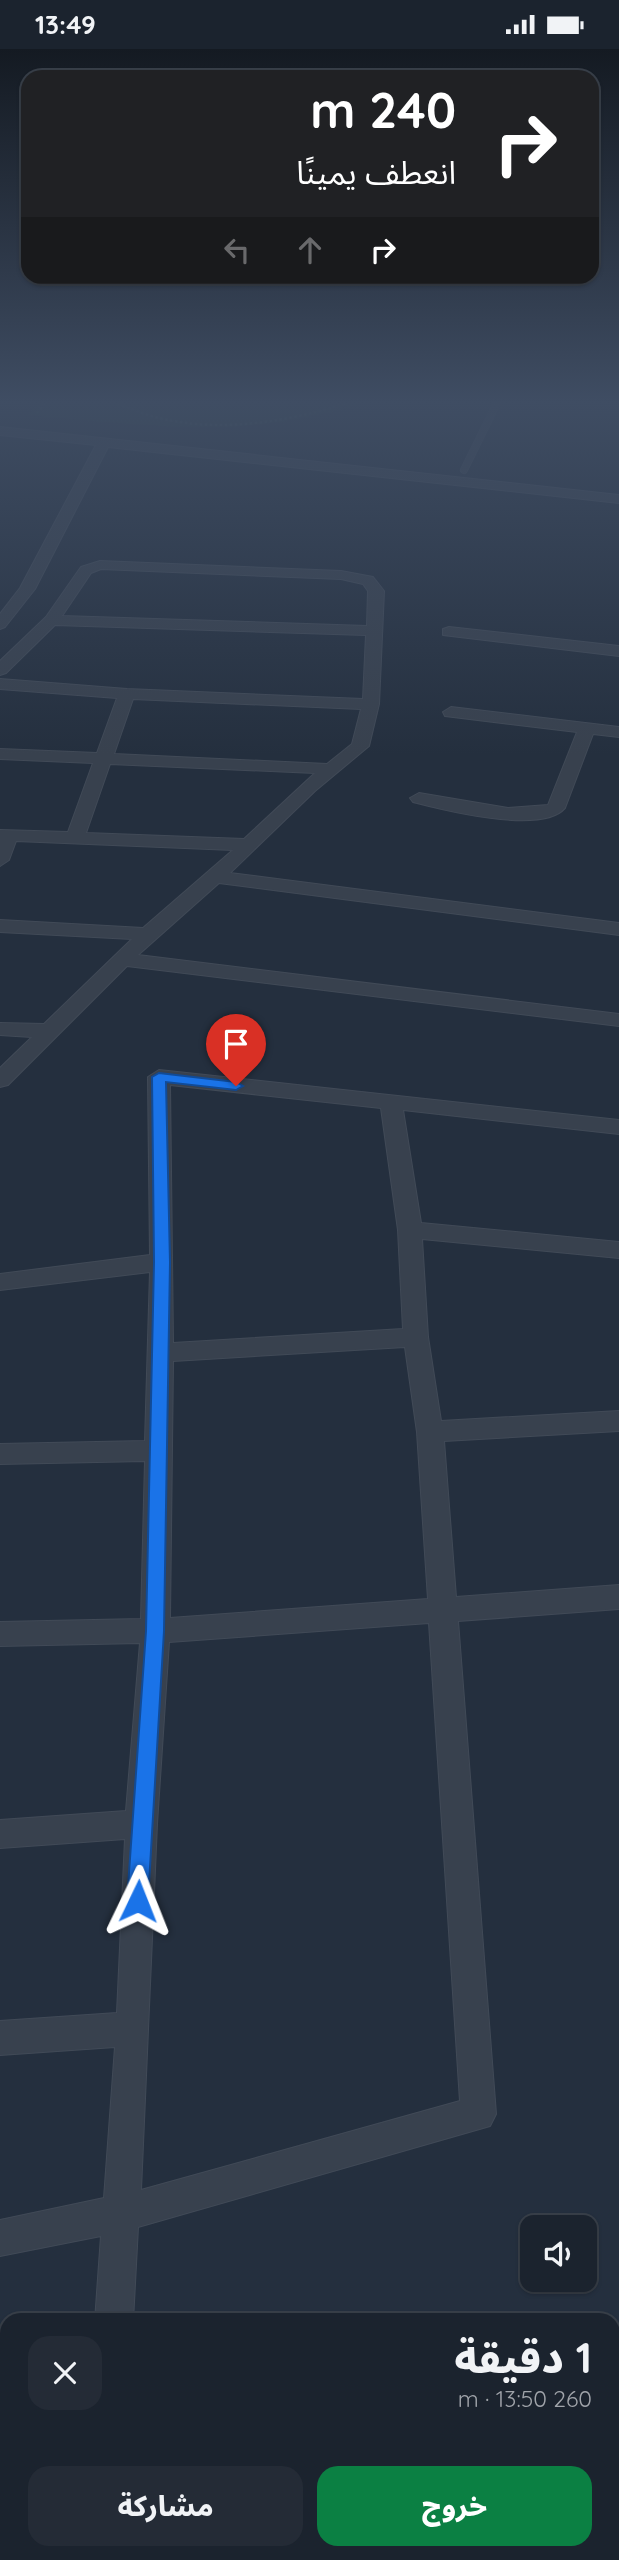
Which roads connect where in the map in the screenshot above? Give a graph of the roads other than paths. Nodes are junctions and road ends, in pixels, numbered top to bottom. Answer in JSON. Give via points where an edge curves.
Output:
{"nodes":[{"id":1,"x":63,"y":520,"type":"edge"},
{"id":2,"x":51,"y":620,"type":"junction"},
{"id":3,"x":0,"y":624,"type":"edge"},
{"id":4,"x":374,"y":631,"type":"junction"},
{"id":5,"x":449,"y":632,"type":"dead end"},
{"id":6,"x":619,"y":651,"type":"edge"},
{"id":7,"x":0,"y":670,"type":"edge"},
{"id":8,"x":0,"y":684,"type":"edge"},
{"id":9,"x":127,"y":694,"type":"junction"},
{"id":10,"x":371,"y":703,"type":"junction"},
{"id":11,"x":451,"y":712,"type":"dead end"},
{"id":12,"x":587,"y":727,"type":"junction"},
{"id":13,"x":619,"y":732,"type":"edge"},
{"id":14,"x":4,"y":754,"type":"edge"},
{"id":15,"x":103,"y":759,"type":"junction"},
{"id":16,"x":333,"y":769,"type":"junction"},
{"id":17,"x":0,"y":774,"type":"edge"},
{"id":18,"x":419,"y":798,"type":"dead end"},
{"id":19,"x":5,"y":835,"type":"edge"},
{"id":20,"x":75,"y":837,"type":"junction"},
{"id":21,"x":248,"y":845,"type":"junction"},
{"id":22,"x":0,"y":860,"type":"edge"},
{"id":23,"x":215,"y":877,"type":"junction"},
{"id":24,"x":0,"y":926,"type":"edge"},
{"id":25,"x":619,"y":929,"type":"edge"},
{"id":26,"x":148,"y":934,"type":"junction"},
{"id":27,"x":123,"y":959,"type":"junction"},
{"id":28,"x":619,"y":1020,"type":"edge"},
{"id":29,"x":0,"y":1029,"type":"edge"},
{"id":30,"x":50,"y":1031,"type":"junction"},
{"id":31,"x":0,"y":1080,"type":"edge"},
{"id":32,"x":391,"y":1104,"type":"junction"},
{"id":33,"x":619,"y":1127,"type":"edge"},
{"id":34,"x":410,"y":1230,"type":"junction"},
{"id":35,"x":619,"y":1249,"type":"edge"},
{"id":36,"x":162,"y":1262,"type":"junction"},
{"id":37,"x":0,"y":1282,"type":"edge"},
{"id":38,"x":416,"y":1337,"type":"junction"},
{"id":39,"x":160,"y":1353,"type":"junction"},
{"id":40,"x":619,"y":1422,"type":"edge"},
{"id":41,"x":430,"y":1432,"type":"junction"},
{"id":42,"x":159,"y":1451,"type":"junction"},
{"id":43,"x":0,"y":1454,"type":"edge"},
{"id":44,"x":619,"y":1597,"type":"edge"},
{"id":45,"x":445,"y":1608,"type":"junction"},
{"id":46,"x":155,"y":1631,"type":"junction"},
{"id":47,"x":0,"y":1635,"type":"edge"},
{"id":48,"x":141,"y":1824,"type":"junction"},
{"id":49,"x":0,"y":1834,"type":"edge"},
{"id":50,"x":133,"y":2029,"type":"junction"},
{"id":51,"x":0,"y":2039,"type":"edge"},
{"id":52,"x":122,"y":2213,"type":"junction"},
{"id":53,"x":0,"y":2238,"type":"edge"},
{"id":54,"x":115,"y":2313,"type":"edge"}],
"edges":[{"from":1,"to":3,"type":"street","via":[[27,589]]},
{"from":2,"to":4,"type":"street"},
{"from":2,"to":4,"type":"street","via":[[86,570],[112,565],[357,577],[368,580],[376,591]]},
{"from":2,"to":7,"type":"street"},
{"from":4,"to":10,"type":"street"},
{"from":5,"to":6,"type":"street"},
{"from":8,"to":9,"type":"street"},
{"from":9,"to":10,"type":"street"},
{"from":9,"to":15,"type":"street"},
{"from":10,"to":16,"type":"street","via":[[360,746]]},
{"from":11,"to":12,"type":"street"},
{"from":12,"to":13,"type":"street"},
{"from":12,"to":18,"type":"street","via":[[556,809],[543,815]]},
{"from":14,"to":15,"type":"street"},
{"from":14,"to":17,"type":"street"},
{"from":15,"to":16,"type":"street"},
{"from":15,"to":20,"type":"street"},
{"from":16,"to":21,"type":"street"},
{"from":19,"to":20,"type":"street"},
{"from":19,"to":22,"type":"street"},
{"from":20,"to":21,"type":"street"},
{"from":21,"to":23,"type":"street"},
{"from":23,"to":25,"type":"street"},
{"from":23,"to":26,"type":"street"},
{"from":24,"to":26,"type":"street"},
{"from":26,"to":27,"type":"street"},
{"from":27,"to":28,"type":"street"},
{"from":27,"to":30,"type":"street"},
{"from":29,"to":30,"type":"street"},
{"from":30,"to":31,"type":"street"},
{"from":32,"to":33,"type":"street"},
{"from":32,"to":34,"type":"street"},
{"from":32,"to":36,"type":"street","via":[[159,1077]]},
{"from":34,"to":35,"type":"street"},
{"from":34,"to":38,"type":"street"},
{"from":36,"to":37,"type":"street"},
{"from":36,"to":39,"type":"street"},
{"from":38,"to":39,"type":"street"},
{"from":38,"to":41,"type":"street"},
{"from":39,"to":42,"type":"street"},
{"from":40,"to":41,"type":"street"},
{"from":41,"to":45,"type":"street"},
{"from":42,"to":43,"type":"street"},
{"from":42,"to":46,"type":"street"},
{"from":44,"to":45,"type":"street"},
{"from":45,"to":46,"type":"street"},
{"from":45,"to":52,"type":"street","via":[[478,2114]]},
{"from":46,"to":47,"type":"street"},
{"from":46,"to":48,"type":"street"},
{"from":48,"to":49,"type":"street"},
{"from":48,"to":50,"type":"street"},
{"from":50,"to":51,"type":"street"},
{"from":50,"to":52,"type":"street"},
{"from":52,"to":53,"type":"street"},
{"from":52,"to":54,"type":"street"}]}
